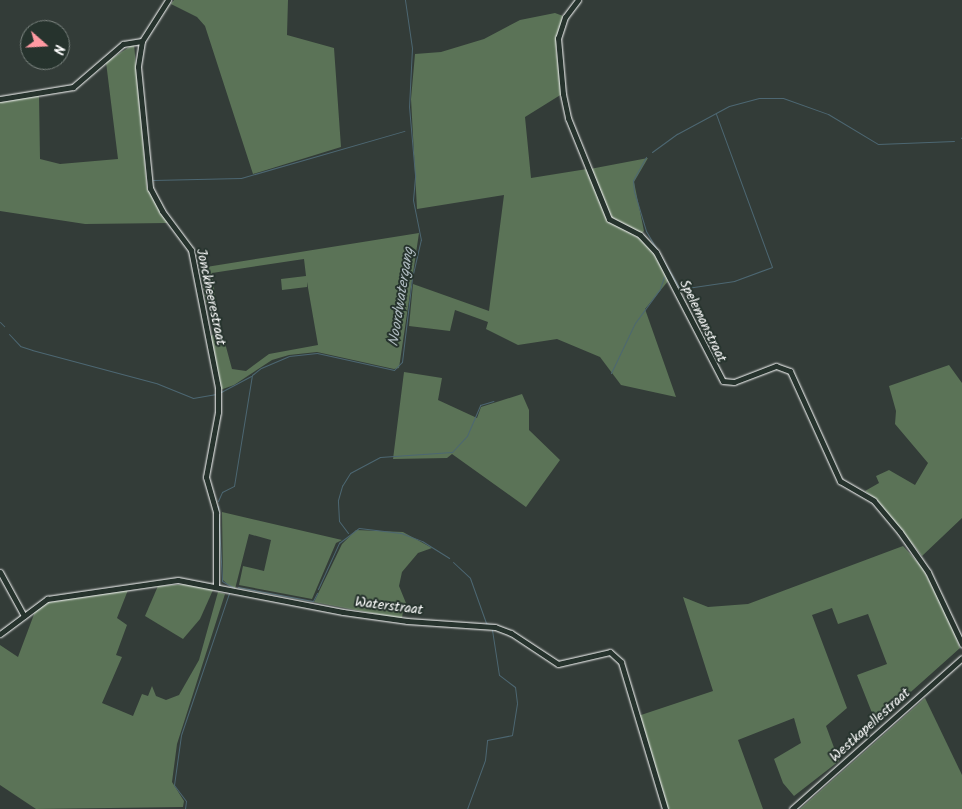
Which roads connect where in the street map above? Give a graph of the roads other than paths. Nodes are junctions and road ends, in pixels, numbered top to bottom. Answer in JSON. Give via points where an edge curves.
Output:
{"nodes":[{"id":1,"x":168,"y":0,"type":"edge"},
{"id":2,"x":578,"y":0,"type":"edge"},
{"id":3,"x":142,"y":41,"type":"junction"},
{"id":4,"x":0,"y":98,"type":"edge"},
{"id":5,"x":0,"y":572,"type":"edge"},
{"id":6,"x":216,"y":586,"type":"junction"},
{"id":7,"x":24,"y":616,"type":"junction"},
{"id":8,"x":0,"y":634,"type":"edge"},
{"id":9,"x":962,"y":644,"type":"edge"},
{"id":10,"x":962,"y":658,"type":"edge"},
{"id":11,"x":665,"y":809,"type":"edge"},
{"id":12,"x":792,"y":809,"type":"edge"}],
"edges":[{"from":1,"to":3,"type":"street","name":"Jonckheerestraat"},
{"from":2,"to":9,"type":"street","name":"Spelemanstraat","via":[[561,25],[557,49],[568,118],[609,219],[640,235],[656,252],[723,381],[734,382],[776,366],[790,372],[840,481],[874,502],[900,532],[928,572]]},
{"from":3,"to":4,"type":"street","via":[[123,44],[73,87]]},
{"from":3,"to":6,"type":"street","name":"Jonckheerestraat","via":[[138,66],[150,188],[162,211],[191,250],[218,388],[218,412],[206,477],[216,513]]},
{"from":5,"to":7,"type":"street"},
{"from":6,"to":7,"type":"street","name":"Waterstraat","via":[[178,580],[64,594],[47,598]]},
{"from":6,"to":11,"type":"street","name":"Waterstraat","via":[[361,614],[495,627],[511,633],[558,664],[613,652],[621,662]]},
{"from":7,"to":8,"type":"street","name":"Waterstraat"},
{"from":10,"to":12,"type":"street","name":"Westkapellestraat"}]}
